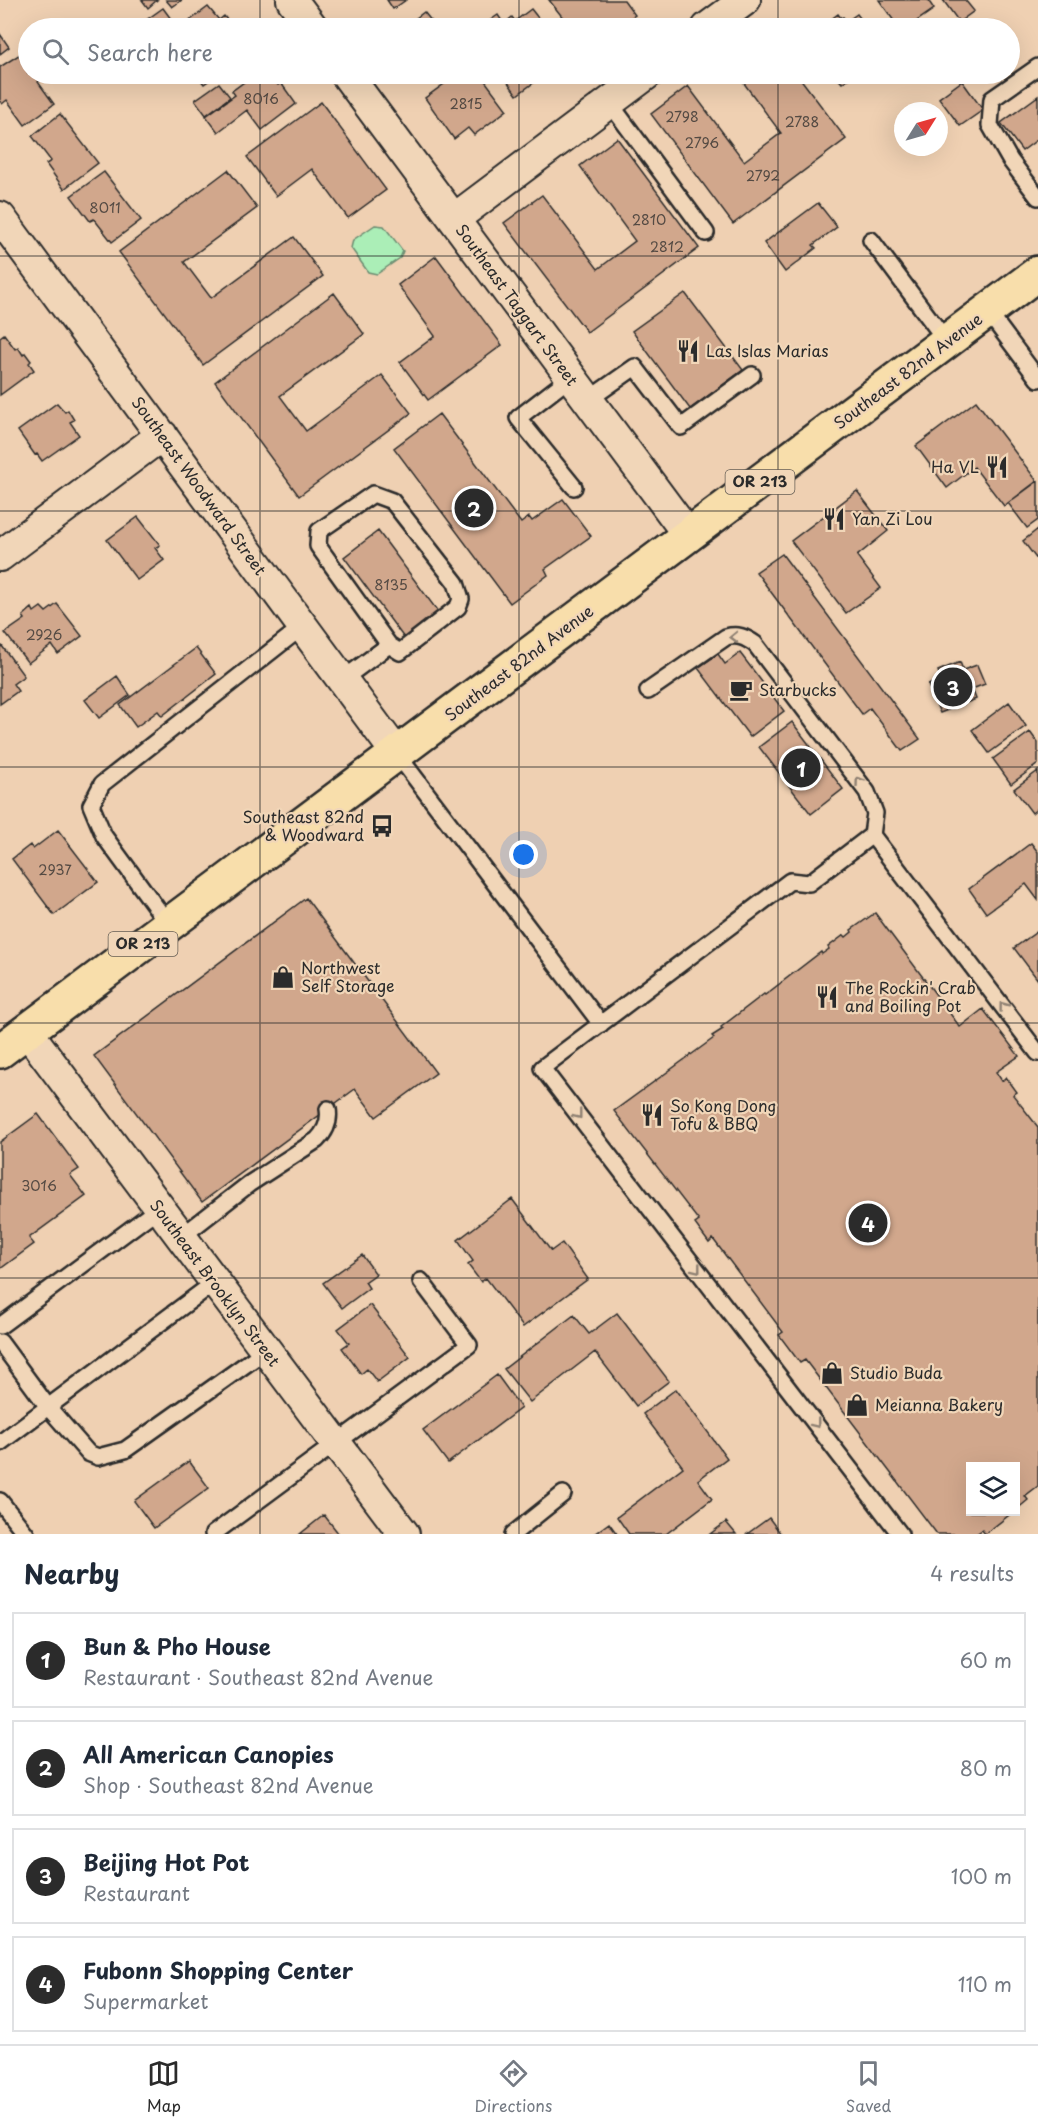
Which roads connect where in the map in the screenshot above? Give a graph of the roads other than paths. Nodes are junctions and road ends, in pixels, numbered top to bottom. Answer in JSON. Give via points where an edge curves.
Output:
{"nodes":[{"id":1,"x":292,"y":0,"type":"edge"},
{"id":2,"x":745,"y":0,"type":"edge"},
{"id":3,"x":306,"y":18,"type":"edge"},
{"id":4,"x":721,"y":18,"type":"edge"},
{"id":5,"x":1038,"y":67,"type":"edge"},
{"id":6,"x":1020,"y":80,"type":"edge"},
{"id":7,"x":353,"y":84,"type":"edge"},
{"id":8,"x":633,"y":84,"type":"edge"},
{"id":9,"x":1014,"y":84,"type":"edge"},
{"id":10,"x":609,"y":102,"type":"junction"},
{"id":11,"x":1038,"y":197,"type":"edge"},
{"id":12,"x":0,"y":217,"type":"edge"},
{"id":13,"x":454,"y":219,"type":"junction"},
{"id":14,"x":706,"y":233,"type":"dead end"},
{"id":15,"x":871,"y":240,"type":"dead end"},
{"id":16,"x":1038,"y":273,"type":"edge"},
{"id":17,"x":988,"y":312,"type":"junction"},
{"id":18,"x":947,"y":342,"type":"junction"},
{"id":19,"x":752,"y":375,"type":"dead end"},
{"id":20,"x":1038,"y":379,"type":"edge"},
{"id":21,"x":579,"y":388,"type":"junction"},
{"id":22,"x":162,"y":435,"type":"junction"},
{"id":23,"x":574,"y":488,"type":"dead end"},
{"id":24,"x":688,"y":536,"type":"junction"},
{"id":25,"x":0,"y":556,"type":"edge"},
{"id":26,"x":302,"y":627,"type":"junction"},
{"id":27,"x":389,"y":645,"type":"junction"},
{"id":28,"x":342,"y":680,"type":"junction"},
{"id":29,"x":648,"y":691,"type":"dead end"},
{"id":30,"x":397,"y":754,"type":"junction"},
{"id":31,"x":872,"y":835,"type":"junction"},
{"id":32,"x":169,"y":925,"type":"junction"},
{"id":33,"x":601,"y":1024,"type":"junction"},
{"id":34,"x":27,"y":1031,"type":"junction"},
{"id":35,"x":0,"y":1051,"type":"edge"},
{"id":36,"x":1038,"y":1053,"type":"edge"},
{"id":37,"x":328,"y":1108,"type":"dead end"},
{"id":38,"x":159,"y":1208,"type":"junction"},
{"id":39,"x":181,"y":1238,"type":"junction"},
{"id":40,"x":421,"y":1281,"type":"dead end"},
{"id":41,"x":214,"y":1282,"type":"junction"},
{"id":42,"x":0,"y":1326,"type":"edge"},
{"id":43,"x":0,"y":1342,"type":"edge"},
{"id":44,"x":266,"y":1350,"type":"junction"},
{"id":45,"x":48,"y":1407,"type":"junction"},
{"id":46,"x":0,"y":1443,"type":"edge"},
{"id":47,"x":336,"y":1443,"type":"junction"},
{"id":48,"x":563,"y":1494,"type":"dead end"},
{"id":49,"x":0,"y":1501,"type":"edge"},
{"id":50,"x":26,"y":1534,"type":"edge"},
{"id":51,"x":213,"y":1534,"type":"edge"},
{"id":52,"x":404,"y":1534,"type":"edge"},
{"id":53,"x":513,"y":1534,"type":"edge"},
{"id":54,"x":900,"y":1534,"type":"edge"}],
"edges":[{"from":1,"to":3,"type":"street"},
{"from":2,"to":4,"type":"street"},
{"from":5,"to":6,"type":"lane"},
{"from":7,"to":13,"type":"street","name":"Southeast Taggart Street"},
{"from":8,"to":10,"type":"street"},
{"from":9,"to":11,"type":"lane","via":[[992,99],[990,125]]},
{"from":10,"to":13,"type":"street"},
{"from":10,"to":14,"type":"lane"},
{"from":12,"to":22,"type":"street","name":"Southeast Woodward Street"},
{"from":13,"to":21,"type":"street","name":"Southeast Taggart Street"},
{"from":15,"to":18,"type":"lane"},
{"from":16,"to":17,"type":"main road","name":"Southeast 82nd Avenue","number":"OR 213"},
{"from":17,"to":18,"type":"main road","name":"Southeast 82nd Avenue","number":"OR 213"},
{"from":17,"to":20,"type":"lane"},
{"from":18,"to":24,"type":"main road","name":"Southeast 82nd Avenue","number":"OR 213"},
{"from":19,"to":21,"type":"lane","via":[[681,427],[635,367]]},
{"from":21,"to":23,"type":"lane","via":[[518,418]]},
{"from":21,"to":24,"type":"street","name":"Southeast Taggart Street"},
{"from":22,"to":25,"type":"street"},
{"from":22,"to":26,"type":"street","name":"Southeast Woodward Street"},
{"from":24,"to":30,"type":"main road","name":"Southeast 82nd Avenue","number":"OR 213"},
{"from":26,"to":28,"type":"street","name":"Southeast Woodward Street"},
{"from":26,"to":32,"type":"lane","via":[[102,784],[91,805],[104,836]]},
{"from":27,"to":27,"type":"lane","via":[[400,652],[458,607],[461,599],[456,583],[392,501],[374,494],[319,531],[318,546]]},
{"from":27,"to":28,"type":"lane"},
{"from":28,"to":30,"type":"street","name":"Southeast Woodward Street"},
{"from":31,"to":29,"type":"lane","one_way":true,"via":[[876,813],[867,792],[748,639],[726,637]]},
{"from":30,"to":32,"type":"main road","name":"Southeast 82nd Avenue","number":"OR 213"},
{"from":30,"to":33,"type":"lane"},
{"from":31,"to":33,"type":"lane","via":[[809,883],[790,881]]},
{"from":36,"to":31,"type":"lane","one_way":true},
{"from":32,"to":34,"type":"main road","name":"Southeast 82nd Avenue","number":"OR 213"},
{"from":33,"to":54,"type":"lane","one_way":true,"via":[[543,1068]]},
{"from":34,"to":35,"type":"main road","name":"Southeast 82nd Avenue","number":"OR 213"},
{"from":34,"to":38,"type":"street","name":"Southeast Brooklyn Street"},
{"from":37,"to":39,"type":"lane","via":[[328,1124],[317,1140],[249,1184]]},
{"from":38,"to":39,"type":"street","name":"Southeast Brooklyn Street"},
{"from":38,"to":42,"type":"lane"},
{"from":39,"to":41,"type":"street","name":"Southeast Brooklyn Street"},
{"from":40,"to":47,"type":"lane","via":[[469,1346]]},
{"from":41,"to":44,"type":"street","name":"Southeast Brooklyn Street"},
{"from":41,"to":45,"type":"lane"},
{"from":43,"to":45,"type":"lane"},
{"from":44,"to":45,"type":"lane","via":[[125,1450],[110,1455],[98,1457],[88,1453]]},
{"from":44,"to":47,"type":"street","name":"Southeast Brooklyn Street"},
{"from":45,"to":46,"type":"lane"},
{"from":47,"to":51,"type":"lane"},
{"from":47,"to":52,"type":"street","name":"Southeast Brooklyn Street"},
{"from":48,"to":53,"type":"lane"},
{"from":49,"to":50,"type":"lane"}]}
